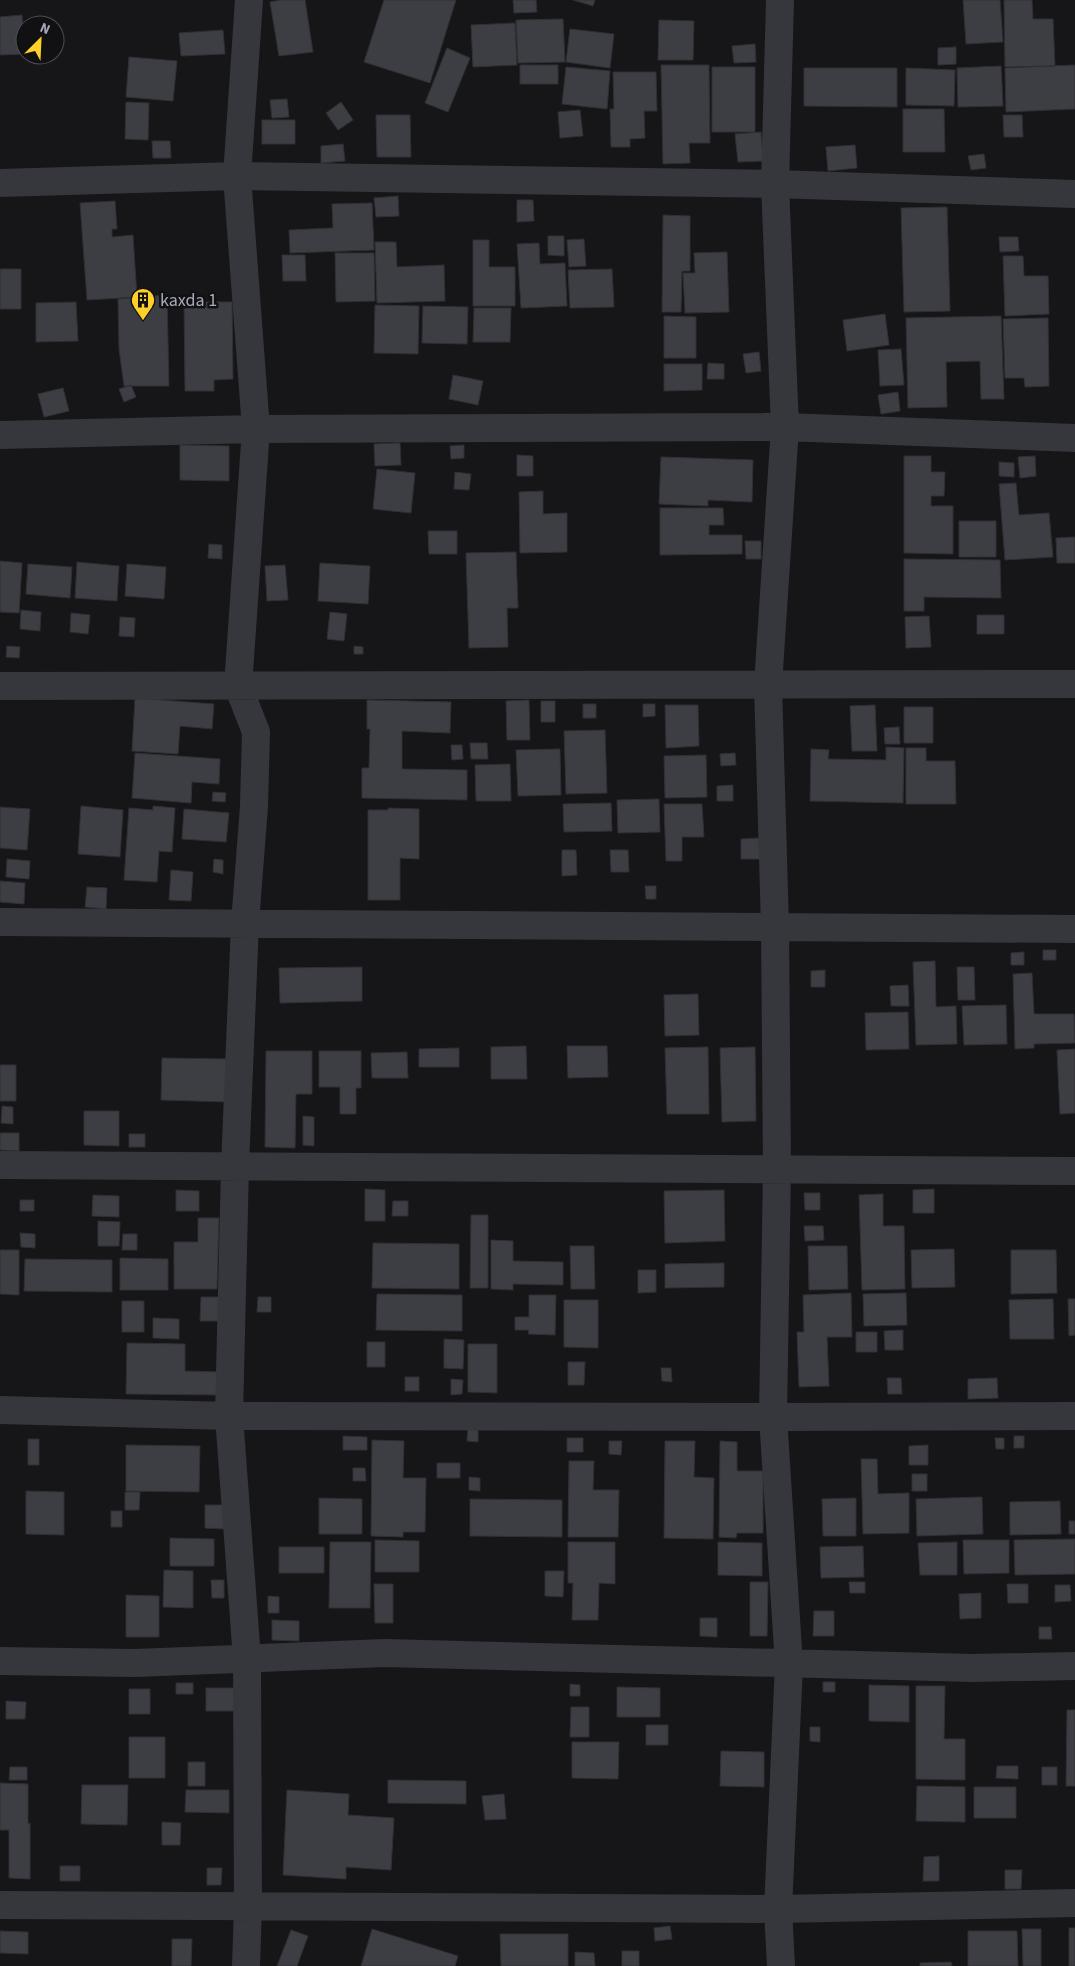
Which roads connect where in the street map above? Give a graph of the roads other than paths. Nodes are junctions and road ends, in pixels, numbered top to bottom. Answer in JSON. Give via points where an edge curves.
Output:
{"nodes":[{"id":1,"x":249,"y":0,"type":"edge"},
{"id":2,"x":780,"y":0,"type":"edge"},
{"id":3,"x":237,"y":176,"type":"junction"},
{"id":4,"x":0,"y":183,"type":"edge"},
{"id":5,"x":775,"y":184,"type":"junction"},
{"id":6,"x":1075,"y":194,"type":"edge"},
{"id":7,"x":785,"y":427,"type":"junction"},
{"id":8,"x":256,"y":429,"type":"junction"},
{"id":9,"x":0,"y":435,"type":"edge"},
{"id":10,"x":1075,"y":438,"type":"edge"},
{"id":11,"x":1075,"y":684,"type":"edge"},
{"id":12,"x":768,"y":685,"type":"junction"},
{"id":13,"x":0,"y":686,"type":"edge"},
{"id":14,"x":238,"y":686,"type":"junction"},
{"id":15,"x":0,"y":922,"type":"edge"},
{"id":16,"x":245,"y":923,"type":"junction"},
{"id":17,"x":775,"y":927,"type":"junction"},
{"id":18,"x":1075,"y":929,"type":"edge"},
{"id":19,"x":0,"y":1165,"type":"edge"},
{"id":20,"x":235,"y":1167,"type":"junction"},
{"id":21,"x":777,"y":1169,"type":"junction"},
{"id":22,"x":1075,"y":1171,"type":"edge"},
{"id":23,"x":0,"y":1410,"type":"edge"},
{"id":24,"x":228,"y":1416,"type":"junction"},
{"id":25,"x":1075,"y":1416,"type":"edge"},
{"id":26,"x":773,"y":1417,"type":"junction"},
{"id":27,"x":247,"y":1659,"type":"junction"},
{"id":28,"x":0,"y":1661,"type":"edge"},
{"id":29,"x":789,"y":1665,"type":"junction"},
{"id":30,"x":1075,"y":1666,"type":"edge"},
{"id":31,"x":1075,"y":1903,"type":"edge"},
{"id":32,"x":0,"y":1905,"type":"edge"},
{"id":33,"x":248,"y":1907,"type":"junction"},
{"id":34,"x":778,"y":1909,"type":"junction"},
{"id":35,"x":246,"y":1966,"type":"edge"},
{"id":36,"x":781,"y":1966,"type":"edge"}],
"edges":[{"from":1,"to":3,"type":"street"},
{"from":2,"to":5,"type":"street"},
{"from":3,"to":4,"type":"street"},
{"from":3,"to":5,"type":"street"},
{"from":3,"to":8,"type":"street"},
{"from":5,"to":6,"type":"street"},
{"from":5,"to":7,"type":"street"},
{"from":7,"to":8,"type":"street"},
{"from":7,"to":10,"type":"street"},
{"from":7,"to":12,"type":"street"},
{"from":8,"to":9,"type":"street"},
{"from":8,"to":14,"type":"street"},
{"from":11,"to":12,"type":"street"},
{"from":12,"to":14,"type":"street"},
{"from":12,"to":17,"type":"street"},
{"from":13,"to":14,"type":"street"},
{"from":14,"to":16,"type":"street","via":[[256,732]]},
{"from":15,"to":16,"type":"street"},
{"from":16,"to":17,"type":"street"},
{"from":16,"to":20,"type":"street"},
{"from":17,"to":18,"type":"street"},
{"from":17,"to":21,"type":"street"},
{"from":19,"to":20,"type":"street"},
{"from":20,"to":21,"type":"street"},
{"from":20,"to":24,"type":"street"},
{"from":21,"to":22,"type":"street"},
{"from":21,"to":26,"type":"street"},
{"from":23,"to":24,"type":"street"},
{"from":24,"to":26,"type":"street"},
{"from":24,"to":27,"type":"street"},
{"from":25,"to":26,"type":"street"},
{"from":26,"to":29,"type":"street"},
{"from":27,"to":28,"type":"street","via":[[135,1663]]},
{"from":27,"to":29,"type":"street","via":[[385,1653]]},
{"from":27,"to":33,"type":"street"},
{"from":29,"to":30,"type":"street"},
{"from":29,"to":34,"type":"street"},
{"from":31,"to":34,"type":"street"},
{"from":32,"to":33,"type":"street"},
{"from":33,"to":34,"type":"street"},
{"from":33,"to":35,"type":"street"},
{"from":34,"to":36,"type":"street"}]}
